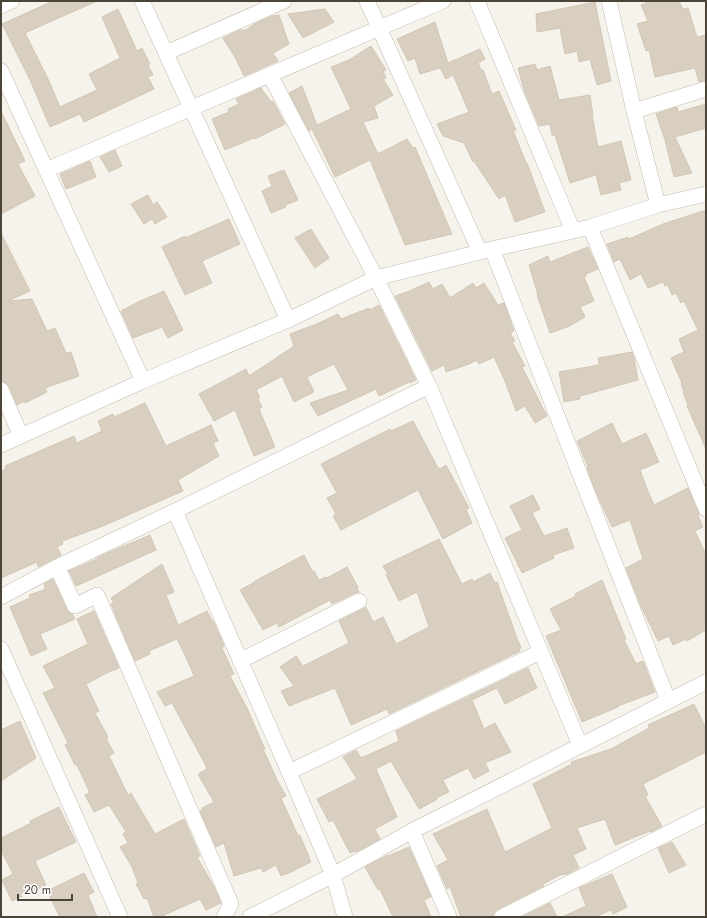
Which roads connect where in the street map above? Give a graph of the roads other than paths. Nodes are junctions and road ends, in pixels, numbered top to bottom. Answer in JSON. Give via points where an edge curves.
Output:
{"nodes":[{"id":1,"x":12,"y":1,"type":"edge"},
{"id":2,"x":142,"y":1,"type":"edge"},
{"id":3,"x":284,"y":1,"type":"edge"},
{"id":4,"x":367,"y":1,"type":"edge"},
{"id":5,"x":443,"y":1,"type":"edge"},
{"id":6,"x":477,"y":1,"type":"edge"},
{"id":7,"x":609,"y":1,"type":"edge"},
{"id":8,"x":1,"y":6,"type":"edge"},
{"id":9,"x":379,"y":28,"type":"junction"},
{"id":10,"x":166,"y":53,"type":"junction"},
{"id":11,"x":1,"y":71,"type":"edge"},
{"id":12,"x":270,"y":75,"type":"junction"},
{"id":13,"x":706,"y":89,"type":"edge"},
{"id":14,"x":5,"y":90,"type":"edge"},
{"id":15,"x":191,"y":108,"type":"junction"},
{"id":16,"x":634,"y":111,"type":"junction"},
{"id":17,"x":46,"y":170,"type":"junction"},
{"id":18,"x":705,"y":198,"type":"edge"},
{"id":19,"x":658,"y":205,"type":"junction"},
{"id":20,"x":590,"y":227,"type":"junction"},
{"id":21,"x":573,"y":231,"type":"junction"},
{"id":22,"x":486,"y":250,"type":"junction"},
{"id":23,"x":376,"y":278,"type":"junction"},
{"id":24,"x":288,"y":320,"type":"junction"},
{"id":25,"x":143,"y":381,"type":"junction"},
{"id":26,"x":429,"y":386,"type":"junction"},
{"id":27,"x":1,"y":390,"type":"edge"},
{"id":28,"x":21,"y":436,"type":"junction"},
{"id":29,"x":1,"y":445,"type":"edge"},
{"id":30,"x":706,"y":509,"type":"edge"},
{"id":31,"x":174,"y":511,"type":"junction"},
{"id":32,"x":56,"y":567,"type":"junction"},
{"id":33,"x":1,"y":597,"type":"edge"},
{"id":34,"x":359,"y":601,"type":"dead end"},
{"id":35,"x":1,"y":649,"type":"edge"},
{"id":36,"x":540,"y":652,"type":"junction"},
{"id":37,"x":240,"y":660,"type":"junction"},
{"id":38,"x":706,"y":682,"type":"edge"},
{"id":39,"x":668,"y":700,"type":"junction"},
{"id":40,"x":580,"y":745,"type":"junction"},
{"id":41,"x":289,"y":772,"type":"junction"},
{"id":42,"x":706,"y":814,"type":"edge"},
{"id":43,"x":412,"y":831,"type":"junction"},
{"id":44,"x":333,"y":875,"type":"junction"},
{"id":45,"x":120,"y":917,"type":"edge"},
{"id":46,"x":224,"y":917,"type":"edge"},
{"id":47,"x":250,"y":917,"type":"edge"},
{"id":48,"x":346,"y":917,"type":"edge"},
{"id":49,"x":449,"y":917,"type":"edge"},
{"id":50,"x":502,"y":917,"type":"edge"}],
"edges":[{"from":1,"to":8,"type":"street"},
{"from":2,"to":10,"type":"street"},
{"from":3,"to":10,"type":"street"},
{"from":4,"to":9,"type":"street"},
{"from":5,"to":9,"type":"street"},
{"from":6,"to":21,"type":"street"},
{"from":7,"to":16,"type":"street"},
{"from":9,"to":12,"type":"street"},
{"from":9,"to":22,"type":"street"},
{"from":10,"to":15,"type":"street"},
{"from":11,"to":14,"type":"street"},
{"from":12,"to":15,"type":"street"},
{"from":12,"to":23,"type":"street"},
{"from":13,"to":16,"type":"street"},
{"from":14,"to":17,"type":"street"},
{"from":15,"to":17,"type":"street"},
{"from":15,"to":24,"type":"street"},
{"from":16,"to":19,"type":"street"},
{"from":17,"to":25,"type":"street"},
{"from":18,"to":19,"type":"street"},
{"from":19,"to":20,"type":"street"},
{"from":20,"to":21,"type":"street"},
{"from":20,"to":30,"type":"street"},
{"from":21,"to":22,"type":"street"},
{"from":22,"to":23,"type":"street"},
{"from":22,"to":39,"type":"street"},
{"from":23,"to":24,"type":"street"},
{"from":23,"to":26,"type":"street"},
{"from":24,"to":25,"type":"street"},
{"from":25,"to":28,"type":"street"},
{"from":26,"to":31,"type":"street"},
{"from":26,"to":36,"type":"street"},
{"from":27,"to":28,"type":"street"},
{"from":28,"to":29,"type":"street"},
{"from":31,"to":32,"type":"street"},
{"from":31,"to":37,"type":"street"},
{"from":32,"to":33,"type":"street"},
{"from":32,"to":46,"type":"street","via":[[75,606],[97,595],[231,904]]},
{"from":34,"to":37,"type":"street"},
{"from":35,"to":45,"type":"street"},
{"from":36,"to":40,"type":"street"},
{"from":36,"to":41,"type":"street"},
{"from":37,"to":41,"type":"street"},
{"from":38,"to":39,"type":"street"},
{"from":39,"to":40,"type":"street"},
{"from":40,"to":43,"type":"street"},
{"from":41,"to":44,"type":"street"},
{"from":42,"to":50,"type":"street"},
{"from":43,"to":44,"type":"street"},
{"from":43,"to":49,"type":"street"},
{"from":44,"to":47,"type":"street"},
{"from":44,"to":48,"type":"street"}]}
